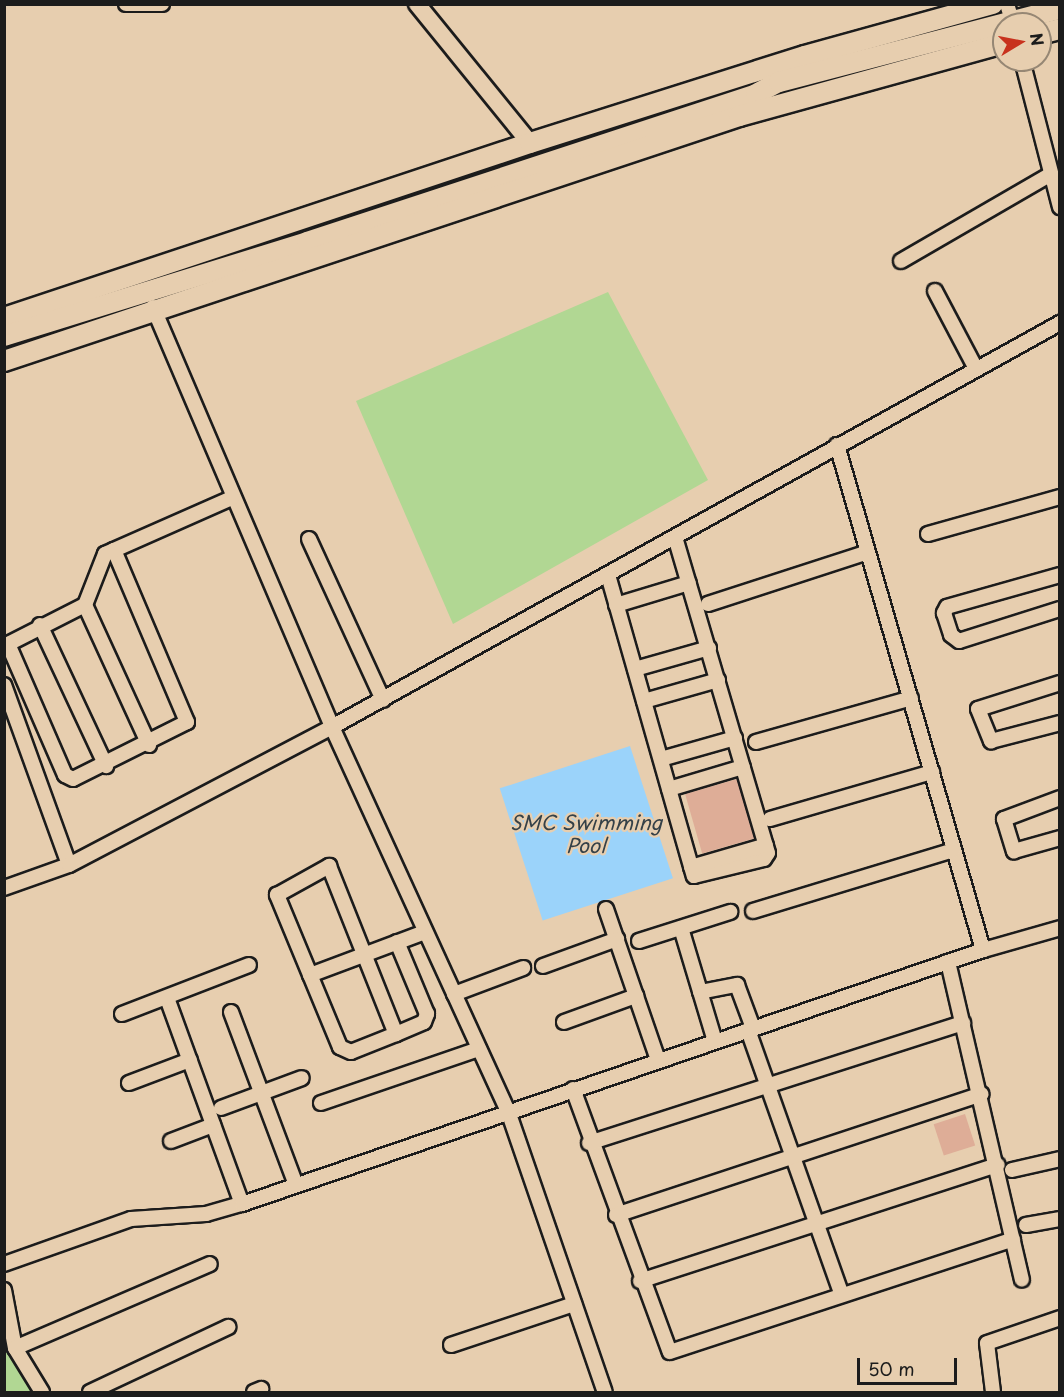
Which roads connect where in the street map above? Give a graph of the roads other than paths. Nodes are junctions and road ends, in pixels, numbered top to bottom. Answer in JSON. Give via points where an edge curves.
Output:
{"nodes":[{"id":1,"x":126,"y":4,"type":"edge"},
{"id":2,"x":162,"y":4,"type":"edge"},
{"id":3,"x":417,"y":4,"type":"edge"},
{"id":4,"x":993,"y":4,"type":"edge"},
{"id":5,"x":992,"y":26,"type":"edge"},
{"id":6,"x":992,"y":46,"type":"edge"},
{"id":7,"x":1025,"y":72,"type":"edge"},
{"id":8,"x":530,"y":142,"type":"junction"},
{"id":9,"x":1051,"y":174,"type":"junction"},
{"id":10,"x":1059,"y":207,"type":"edge"},
{"id":11,"x":901,"y":261,"type":"dead end"},
{"id":12,"x":935,"y":291,"type":"dead end"},
{"id":13,"x":153,"y":307,"type":"junction"},
{"id":14,"x":4,"y":318,"type":"edge"},
{"id":15,"x":1059,"y":323,"type":"edge"},
{"id":16,"x":27,"y":333,"type":"junction"},
{"id":17,"x":4,"y":336,"type":"edge"},
{"id":18,"x":4,"y":346,"type":"edge"},
{"id":19,"x":4,"y":361,"type":"edge"},
{"id":20,"x":975,"y":367,"type":"junction"},
{"id":21,"x":837,"y":445,"type":"junction"},
{"id":22,"x":233,"y":497,"type":"junction"},
{"id":23,"x":1059,"y":497,"type":"edge"},
{"id":24,"x":928,"y":534,"type":"dead end"},
{"id":25,"x":675,"y":537,"type":"junction"},
{"id":26,"x":309,"y":538,"type":"dead end"},
{"id":27,"x":114,"y":550,"type":"junction"},
{"id":28,"x":868,"y":552,"type":"junction"},
{"id":29,"x":608,"y":575,"type":"junction"},
{"id":30,"x":1059,"y":575,"type":"edge"},
{"id":31,"x":689,"y":583,"type":"junction"},
{"id":32,"x":708,"y":604,"type":"dead end"},
{"id":33,"x":85,"y":605,"type":"junction"},
{"id":34,"x":616,"y":605,"type":"junction"},
{"id":35,"x":1059,"y":609,"type":"edge"},
{"id":36,"x":40,"y":625,"type":"junction"},
{"id":37,"x":709,"y":648,"type":"junction"},
{"id":38,"x":634,"y":669,"type":"junction"},
{"id":39,"x":718,"y":680,"type":"junction"},
{"id":40,"x":1059,"y":683,"type":"edge"},
{"id":41,"x":4,"y":685,"type":"edge"},
{"id":42,"x":911,"y":698,"type":"junction"},
{"id":43,"x":383,"y":700,"type":"junction"},
{"id":44,"x":644,"y":701,"type":"junction"},
{"id":45,"x":1059,"y":723,"type":"edge"},
{"id":46,"x":332,"y":727,"type":"junction"},
{"id":47,"x":735,"y":738,"type":"junction"},
{"id":48,"x":756,"y":742,"type":"dead end"},
{"id":49,"x":149,"y":745,"type":"junction"},
{"id":50,"x":661,"y":759,"type":"junction"},
{"id":51,"x":106,"y":766,"type":"junction"},
{"id":52,"x":743,"y":767,"type":"junction"},
{"id":53,"x":932,"y":772,"type":"junction"},
{"id":54,"x":669,"y":789,"type":"junction"},
{"id":55,"x":1059,"y":798,"type":"edge"},
{"id":56,"x":770,"y":819,"type":"dead end"},
{"id":57,"x":1059,"y":838,"type":"edge"},
{"id":58,"x":954,"y":850,"type":"junction"},
{"id":59,"x":69,"y":865,"type":"junction"},
{"id":60,"x":4,"y":888,"type":"edge"},
{"id":61,"x":606,"y":909,"type":"dead end"},
{"id":62,"x":753,"y":911,"type":"dead end"},
{"id":63,"x":730,"y":912,"type":"dead end"},
{"id":64,"x":681,"y":928,"type":"junction"},
{"id":65,"x":1059,"y":928,"type":"edge"},
{"id":66,"x":425,"y":932,"type":"junction"},
{"id":67,"x":617,"y":939,"type":"junction"},
{"id":68,"x":639,"y":941,"type":"dead end"},
{"id":69,"x":397,"y":942,"type":"junction"},
{"id":70,"x":983,"y":950,"type":"junction"},
{"id":71,"x":365,"y":955,"type":"junction"},
{"id":72,"x":948,"y":962,"type":"junction"},
{"id":73,"x":249,"y":965,"type":"dead end"},
{"id":74,"x":543,"y":966,"type":"dead end"},
{"id":75,"x":524,"y":968,"type":"dead end"},
{"id":76,"x":310,"y":975,"type":"junction"},
{"id":77,"x":700,"y":992,"type":"junction"},
{"id":78,"x":454,"y":994,"type":"junction"},
{"id":79,"x":636,"y":996,"type":"junction"},
{"id":80,"x":167,"y":998,"type":"junction"},
{"id":81,"x":231,"y":1012,"type":"dead end"},
{"id":82,"x":122,"y":1014,"type":"dead end"},
{"id":83,"x":564,"y":1022,"type":"dead end"},
{"id":84,"x":963,"y":1023,"type":"junction"},
{"id":85,"x":750,"y":1029,"type":"junction"},
{"id":86,"x":396,"y":1034,"type":"junction"},
{"id":87,"x":715,"y":1041,"type":"junction"},
{"id":88,"x":479,"y":1048,"type":"junction"},
{"id":89,"x":190,"y":1060,"type":"junction"},
{"id":90,"x":658,"y":1060,"type":"junction"},
{"id":91,"x":302,"y":1077,"type":"dead end"},
{"id":92,"x":129,"y":1083,"type":"dead end"},
{"id":93,"x":768,"y":1085,"type":"junction"},
{"id":94,"x":573,"y":1089,"type":"junction"},
{"id":95,"x":261,"y":1093,"type":"junction"},
{"id":96,"x":981,"y":1094,"type":"junction"},
{"id":97,"x":321,"y":1103,"type":"dead end"},
{"id":98,"x":221,"y":1108,"type":"dead end"},
{"id":99,"x":508,"y":1111,"type":"junction"},
{"id":100,"x":213,"y":1125,"type":"junction"},
{"id":101,"x":171,"y":1141,"type":"dead end"},
{"id":102,"x":589,"y":1143,"type":"junction"},
{"id":103,"x":791,"y":1156,"type":"junction"},
{"id":104,"x":1059,"y":1159,"type":"edge"},
{"id":105,"x":998,"y":1165,"type":"junction"},
{"id":106,"x":1012,"y":1170,"type":"dead end"},
{"id":107,"x":295,"y":1182,"type":"junction"},
{"id":108,"x":242,"y":1204,"type":"junction"},
{"id":109,"x":616,"y":1215,"type":"junction"},
{"id":110,"x":1059,"y":1219,"type":"edge"},
{"id":111,"x":818,"y":1224,"type":"junction"},
{"id":112,"x":1026,"y":1226,"type":"dead end"},
{"id":113,"x":1013,"y":1239,"type":"junction"},
{"id":114,"x":4,"y":1264,"type":"edge"},
{"id":115,"x":210,"y":1264,"type":"dead end"},
{"id":116,"x":1022,"y":1279,"type":"dead end"},
{"id":117,"x":640,"y":1281,"type":"junction"},
{"id":118,"x":841,"y":1293,"type":"junction"},
{"id":119,"x":5,"y":1299,"type":"edge"},
{"id":120,"x":574,"y":1304,"type":"junction"},
{"id":121,"x":1059,"y":1318,"type":"edge"},
{"id":122,"x":228,"y":1327,"type":"dead end"},
{"id":123,"x":11,"y":1344,"type":"edge"},
{"id":124,"x":451,"y":1345,"type":"dead end"},
{"id":125,"x":42,"y":1392,"type":"edge"},
{"id":126,"x":90,"y":1392,"type":"edge"},
{"id":127,"x":605,"y":1392,"type":"edge"},
{"id":128,"x":993,"y":1392,"type":"edge"}],
"edges":[{"from":1,"to":2,"type":"street"},
{"from":3,"to":8,"type":"street"},
{"from":4,"to":8,"type":"main road","via":[[805,56]]},
{"from":5,"to":16,"type":"main road","via":[[781,94],[756,94]]},
{"from":6,"to":13,"type":"main road","via":[[739,116]]},
{"from":7,"to":9,"type":"street"},
{"from":8,"to":14,"type":"main road"},
{"from":9,"to":10,"type":"street"},
{"from":9,"to":11,"type":"street"},
{"from":12,"to":20,"type":"street"},
{"from":13,"to":19,"type":"main road"},
{"from":13,"to":22,"type":"street"},
{"from":15,"to":20,"type":"street"},
{"from":16,"to":17,"type":"main road"},
{"from":16,"to":18,"type":"main road"},
{"from":20,"to":21,"type":"street"},
{"from":21,"to":25,"type":"street"},
{"from":21,"to":28,"type":"street"},
{"from":22,"to":27,"type":"street"},
{"from":22,"to":46,"type":"street"},
{"from":23,"to":24,"type":"street"},
{"from":25,"to":29,"type":"street"},
{"from":25,"to":31,"type":"street"},
{"from":26,"to":43,"type":"street"},
{"from":27,"to":33,"type":"street","via":[[99,559]]},
{"from":27,"to":49,"type":"street","via":[[188,717],[185,726]]},
{"from":28,"to":32,"type":"street"},
{"from":28,"to":42,"type":"street"},
{"from":29,"to":34,"type":"street"},
{"from":29,"to":43,"type":"street"},
{"from":30,"to":35,"type":"street","via":[[947,607],[944,613],[951,635],[959,641]]},
{"from":31,"to":34,"type":"street"},
{"from":31,"to":37,"type":"street"},
{"from":33,"to":36,"type":"street"},
{"from":33,"to":49,"type":"street"},
{"from":34,"to":38,"type":"street"},
{"from":36,"to":51,"type":"street"},
{"from":36,"to":51,"type":"street","via":[[10,641],[8,649],[65,775],[80,778]]},
{"from":37,"to":38,"type":"street"},
{"from":37,"to":39,"type":"street"},
{"from":38,"to":44,"type":"street"},
{"from":39,"to":44,"type":"street"},
{"from":39,"to":47,"type":"street"},
{"from":40,"to":45,"type":"street","via":[[978,709],[991,741]]},
{"from":41,"to":59,"type":"street"},
{"from":42,"to":48,"type":"street"},
{"from":42,"to":53,"type":"street"},
{"from":43,"to":46,"type":"street"},
{"from":44,"to":50,"type":"street"},
{"from":46,"to":59,"type":"street"},
{"from":46,"to":66,"type":"street"},
{"from":47,"to":50,"type":"street"},
{"from":47,"to":52,"type":"street"},
{"from":49,"to":51,"type":"street"},
{"from":50,"to":54,"type":"street"},
{"from":52,"to":54,"type":"street"},
{"from":52,"to":54,"type":"street","via":[[766,844],[764,859],[701,878],[691,867]]},
{"from":53,"to":56,"type":"street"},
{"from":53,"to":58,"type":"street"},
{"from":55,"to":57,"type":"street","via":[[1004,819],[1014,851]]},
{"from":58,"to":62,"type":"street"},
{"from":58,"to":70,"type":"street"},
{"from":59,"to":60,"type":"street"},
{"from":61,"to":67,"type":"street"},
{"from":63,"to":64,"type":"street"},
{"from":64,"to":68,"type":"street"},
{"from":64,"to":77,"type":"street"},
{"from":65,"to":70,"type":"street"},
{"from":66,"to":69,"type":"street"},
{"from":66,"to":78,"type":"street"},
{"from":67,"to":74,"type":"street"},
{"from":67,"to":79,"type":"street"},
{"from":69,"to":71,"type":"street"},
{"from":69,"to":86,"type":"street","via":[[427,1014],[424,1022]]},
{"from":70,"to":72,"type":"street"},
{"from":71,"to":76,"type":"street"},
{"from":71,"to":76,"type":"street","via":[[330,866],[277,895]]},
{"from":71,"to":86,"type":"street"},
{"from":72,"to":84,"type":"street"},
{"from":72,"to":85,"type":"street"},
{"from":73,"to":80,"type":"street"},
{"from":75,"to":78,"type":"street"},
{"from":76,"to":86,"type":"street","via":[[340,1047],[360,1051]]},
{"from":77,"to":85,"type":"street","via":[[737,985]]},
{"from":77,"to":87,"type":"street"},
{"from":78,"to":88,"type":"street"},
{"from":79,"to":83,"type":"street"},
{"from":79,"to":90,"type":"street"},
{"from":80,"to":82,"type":"street"},
{"from":80,"to":89,"type":"street"},
{"from":81,"to":95,"type":"street"},
{"from":84,"to":93,"type":"street"},
{"from":84,"to":96,"type":"street"},
{"from":85,"to":87,"type":"street"},
{"from":85,"to":93,"type":"street"},
{"from":87,"to":90,"type":"street"},
{"from":88,"to":97,"type":"street"},
{"from":88,"to":99,"type":"street"},
{"from":89,"to":92,"type":"street"},
{"from":89,"to":100,"type":"street"},
{"from":90,"to":94,"type":"street"},
{"from":91,"to":95,"type":"street"},
{"from":93,"to":102,"type":"street"},
{"from":93,"to":103,"type":"street"},
{"from":94,"to":99,"type":"street"},
{"from":94,"to":102,"type":"street"},
{"from":95,"to":98,"type":"street"},
{"from":95,"to":107,"type":"street"},
{"from":96,"to":103,"type":"street"},
{"from":96,"to":105,"type":"street"},
{"from":99,"to":107,"type":"street"},
{"from":99,"to":120,"type":"street"},
{"from":100,"to":101,"type":"street"},
{"from":100,"to":108,"type":"street"},
{"from":102,"to":109,"type":"street"},
{"from":103,"to":109,"type":"street"},
{"from":103,"to":111,"type":"street"},
{"from":104,"to":106,"type":"street"},
{"from":105,"to":111,"type":"street"},
{"from":105,"to":113,"type":"street"},
{"from":107,"to":108,"type":"street"},
{"from":108,"to":114,"type":"street","via":[[206,1214],[131,1220]]},
{"from":109,"to":117,"type":"street"},
{"from":110,"to":112,"type":"street"},
{"from":111,"to":117,"type":"street"},
{"from":111,"to":118,"type":"street"},
{"from":113,"to":116,"type":"street"},
{"from":113,"to":118,"type":"street"},
{"from":115,"to":123,"type":"street"},
{"from":117,"to":118,"type":"street","via":[[670,1352]]},
{"from":119,"to":123,"type":"street"},
{"from":120,"to":124,"type":"street"},
{"from":120,"to":127,"type":"street"},
{"from":121,"to":128,"type":"street","via":[[987,1343]]},
{"from":122,"to":126,"type":"street"},
{"from":123,"to":125,"type":"street"}]}
